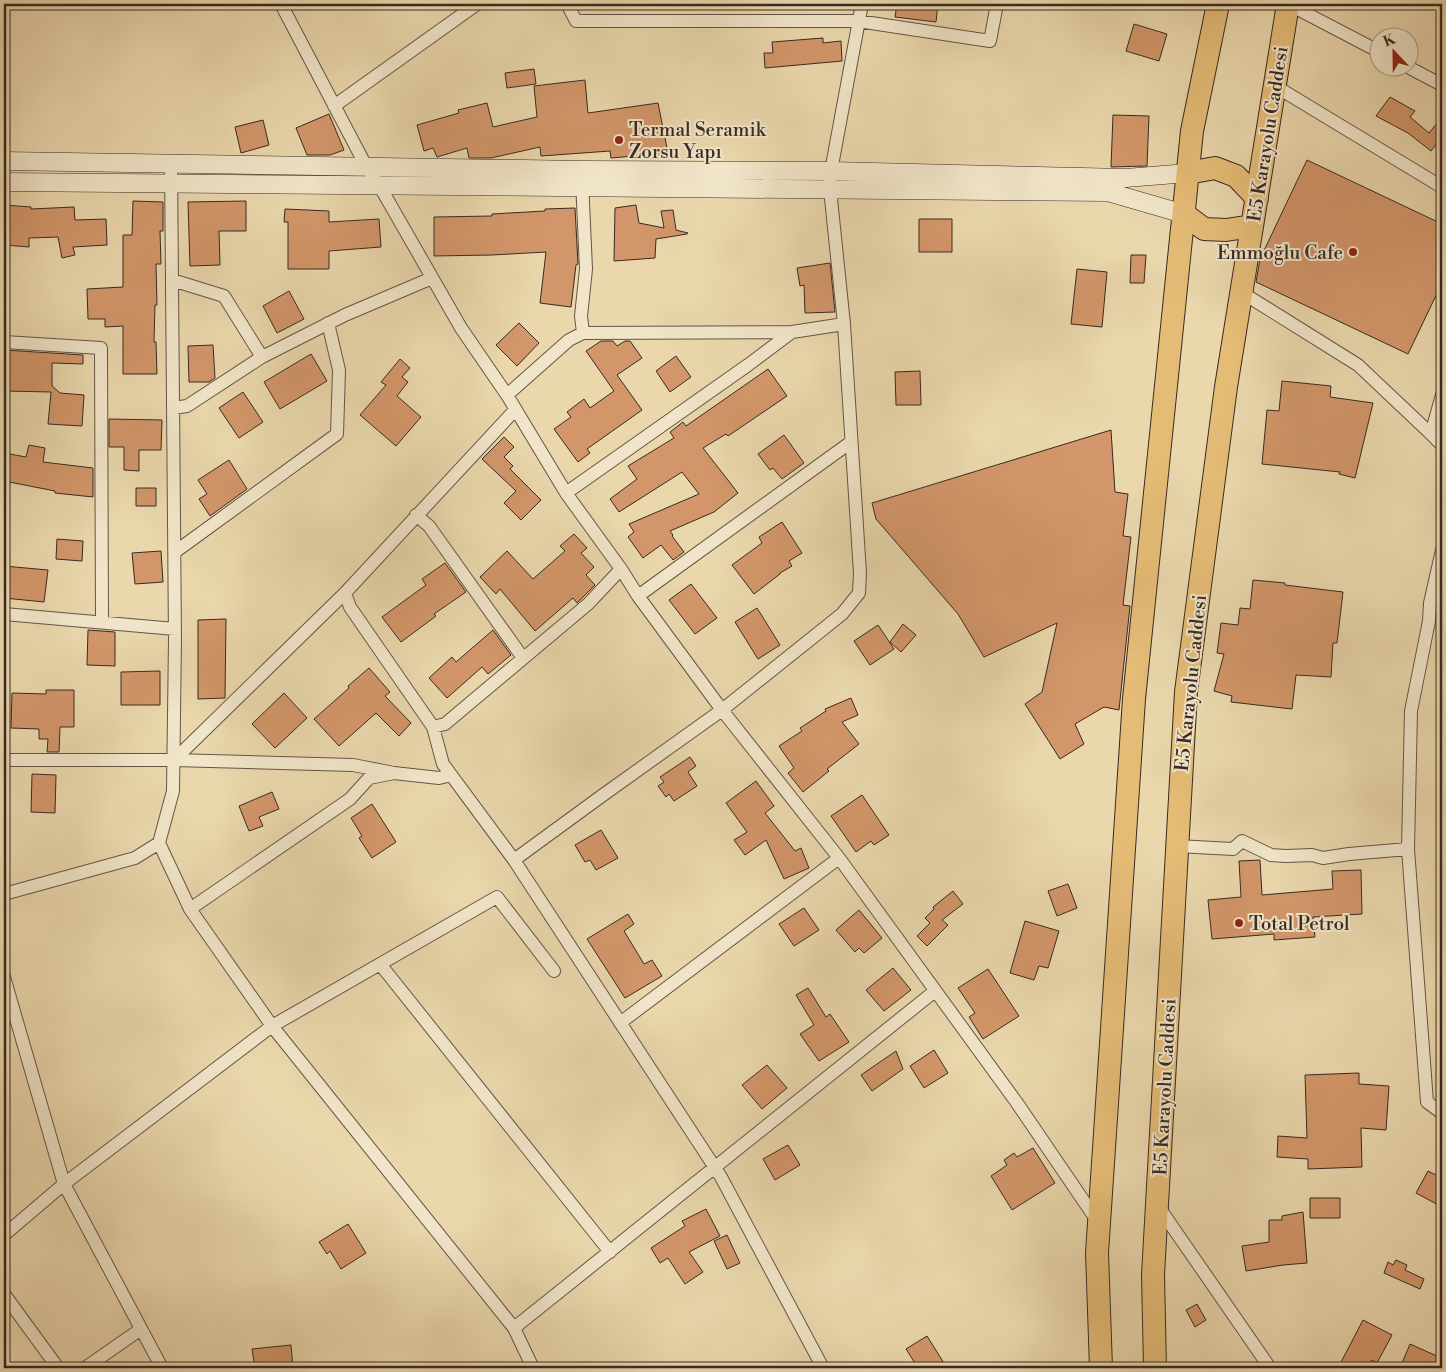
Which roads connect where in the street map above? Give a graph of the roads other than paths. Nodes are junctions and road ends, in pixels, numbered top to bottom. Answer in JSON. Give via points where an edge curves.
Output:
{"nodes":[{"id":1,"x":282,"y":4,"type":"edge"},
{"id":2,"x":477,"y":4,"type":"edge"},
{"id":3,"x":567,"y":4,"type":"edge"},
{"id":4,"x":862,"y":4,"type":"edge"},
{"id":5,"x":998,"y":4,"type":"edge"},
{"id":6,"x":1218,"y":4,"type":"edge"},
{"id":7,"x":1288,"y":4,"type":"edge"},
{"id":8,"x":858,"y":21,"type":"junction"},
{"id":9,"x":1368,"y":46,"type":"edge"},
{"id":10,"x":1418,"y":72,"type":"edge"},
{"id":11,"x":1442,"y":85,"type":"edge"},
{"id":12,"x":1274,"y":86,"type":"junction"},
{"id":13,"x":334,"y":106,"type":"junction"},
{"id":14,"x":4,"y":161,"type":"edge"},
{"id":15,"x":171,"y":164,"type":"junction"},
{"id":16,"x":366,"y":166,"type":"junction"},
{"id":17,"x":582,"y":170,"type":"junction"},
{"id":18,"x":831,"y":171,"type":"junction"},
{"id":19,"x":1188,"y":173,"type":"junction"},
{"id":20,"x":4,"y":182,"type":"edge"},
{"id":21,"x":171,"y":183,"type":"junction"},
{"id":22,"x":379,"y":185,"type":"junction"},
{"id":23,"x":1442,"y":186,"type":"edge"},
{"id":24,"x":583,"y":188,"type":"junction"},
{"id":25,"x":830,"y":189,"type":"junction"},
{"id":26,"x":1257,"y":198,"type":"junction"},
{"id":27,"x":1184,"y":214,"type":"junction"},
{"id":28,"x":1252,"y":226,"type":"junction"},
{"id":29,"x":432,"y":278,"type":"junction"},
{"id":30,"x":172,"y":280,"type":"junction"},
{"id":31,"x":1241,"y":292,"type":"junction"},
{"id":32,"x":328,"y":323,"type":"junction"},
{"id":33,"x":844,"y":324,"type":"junction"},
{"id":34,"x":792,"y":332,"type":"junction"},
{"id":35,"x":583,"y":333,"type":"junction"},
{"id":36,"x":4,"y":342,"type":"edge"},
{"id":37,"x":262,"y":357,"type":"junction"},
{"id":38,"x":507,"y":395,"type":"junction"},
{"id":39,"x":1442,"y":395,"type":"edge"},
{"id":40,"x":173,"y":408,"type":"junction"},
{"id":41,"x":516,"y":410,"type":"junction"},
{"id":42,"x":1431,"y":434,"type":"junction"},
{"id":43,"x":851,"y":442,"type":"junction"},
{"id":44,"x":1442,"y":445,"type":"edge"},
{"id":45,"x":566,"y":493,"type":"junction"},
{"id":46,"x":416,"y":515,"type":"junction"},
{"id":47,"x":1442,"y":550,"type":"edge"},
{"id":48,"x":174,"y":552,"type":"junction"},
{"id":49,"x":621,"y":569,"type":"junction"},
{"id":50,"x":345,"y":593,"type":"junction"},
{"id":51,"x":638,"y":596,"type":"junction"},
{"id":52,"x":4,"y":614,"type":"edge"},
{"id":53,"x":102,"y":622,"type":"junction"},
{"id":54,"x":175,"y":629,"type":"junction"},
{"id":55,"x":523,"y":658,"type":"junction"},
{"id":56,"x":722,"y":710,"type":"junction"},
{"id":57,"x":433,"y":727,"type":"junction"},
{"id":58,"x":4,"y":760,"type":"edge"},
{"id":59,"x":174,"y":760,"type":"junction"},
{"id":60,"x":394,"y":773,"type":"junction"},
{"id":61,"x":451,"y":775,"type":"junction"},
{"id":62,"x":159,"y":843,"type":"junction"},
{"id":63,"x":1177,"y":846,"type":"junction"},
{"id":64,"x":1408,"y":849,"type":"junction"},
{"id":65,"x":839,"y":858,"type":"junction"},
{"id":66,"x":514,"y":860,"type":"junction"},
{"id":67,"x":4,"y":894,"type":"edge"},
{"id":68,"x":190,"y":909,"type":"junction"},
{"id":69,"x":380,"y":964,"type":"junction"},
{"id":70,"x":554,"y":971,"type":"dead end"},
{"id":71,"x":4,"y":977,"type":"edge"},
{"id":72,"x":935,"y":991,"type":"junction"},
{"id":73,"x":620,"y":1023,"type":"junction"},
{"id":74,"x":272,"y":1026,"type":"junction"},
{"id":75,"x":1442,"y":1113,"type":"edge"},
{"id":76,"x":714,"y":1167,"type":"junction"},
{"id":77,"x":64,"y":1184,"type":"junction"},
{"id":78,"x":1157,"y":1205,"type":"junction"},
{"id":79,"x":1099,"y":1224,"type":"junction"},
{"id":80,"x":4,"y":1235,"type":"edge"},
{"id":81,"x":610,"y":1252,"type":"junction"},
{"id":82,"x":4,"y":1294,"type":"edge"},
{"id":83,"x":514,"y":1328,"type":"junction"},
{"id":84,"x":141,"y":1329,"type":"junction"},
{"id":85,"x":58,"y":1368,"type":"edge"},
{"id":86,"x":85,"y":1368,"type":"edge"},
{"id":87,"x":162,"y":1368,"type":"edge"},
{"id":88,"x":533,"y":1368,"type":"edge"},
{"id":89,"x":823,"y":1368,"type":"edge"},
{"id":90,"x":1101,"y":1368,"type":"edge"},
{"id":91,"x":1156,"y":1368,"type":"edge"},
{"id":92,"x":1270,"y":1368,"type":"edge"}],
"edges":[{"from":1,"to":13,"type":"street"},
{"from":2,"to":13,"type":"street"},
{"from":3,"to":8,"type":"street","via":[[576,21]]},
{"from":4,"to":8,"type":"street"},
{"from":5,"to":8,"type":"street","via":[[990,41]]},
{"from":6,"to":19,"type":"highway","via":[[1192,131]]},
{"from":7,"to":9,"type":"street"},
{"from":7,"to":12,"type":"highway","name":"E5 Karayolu Caddesi"},
{"from":8,"to":18,"type":"street"},
{"from":10,"to":11,"type":"street"},
{"from":12,"to":23,"type":"street"},
{"from":12,"to":26,"type":"highway","name":"E5 Karayolu Caddesi"},
{"from":13,"to":16,"type":"street"},
{"from":14,"to":15,"type":"street"},
{"from":15,"to":16,"type":"street"},
{"from":15,"to":21,"type":"street"},
{"from":16,"to":17,"type":"street"},
{"from":16,"to":22,"type":"street"},
{"from":17,"to":18,"type":"street"},
{"from":17,"to":24,"type":"street"},
{"from":18,"to":19,"type":"street","via":[[1126,178]]},
{"from":18,"to":25,"type":"street"},
{"from":19,"to":26,"type":"highway","via":[[1215,168],[1236,176]]},
{"from":19,"to":27,"type":"highway"},
{"from":20,"to":21,"type":"street"},
{"from":21,"to":22,"type":"street"},
{"from":21,"to":30,"type":"street"},
{"from":22,"to":24,"type":"street"},
{"from":22,"to":29,"type":"street"},
{"from":24,"to":25,"type":"street"},
{"from":24,"to":35,"type":"street","via":[[586,269],[581,316]]},
{"from":25,"to":27,"type":"street","via":[[1108,192]]},
{"from":25,"to":33,"type":"street"},
{"from":26,"to":28,"type":"highway","name":"E5 Karayolu Caddesi"},
{"from":27,"to":28,"type":"highway","via":[[1204,229]]},
{"from":27,"to":79,"type":"highway","via":[[1134,699]]},
{"from":28,"to":31,"type":"highway","name":"E5 Karayolu Caddesi"},
{"from":29,"to":32,"type":"street"},
{"from":29,"to":38,"type":"street","via":[[461,328]]},
{"from":30,"to":37,"type":"street","via":[[224,296]]},
{"from":30,"to":40,"type":"street"},
{"from":31,"to":42,"type":"street","via":[[1358,365]]},
{"from":31,"to":63,"type":"highway","name":"E5 Karayolu Caddesi","via":[[1186,692]]},
{"from":32,"to":37,"type":"street"},
{"from":32,"to":48,"type":"street","via":[[339,370],[337,434]]},
{"from":33,"to":34,"type":"street"},
{"from":33,"to":43,"type":"street"},
{"from":34,"to":35,"type":"street"},
{"from":34,"to":45,"type":"street"},
{"from":35,"to":38,"type":"street","via":[[569,340]]},
{"from":36,"to":53,"type":"street","via":[[100,348]]},
{"from":37,"to":40,"type":"street","via":[[187,406]]},
{"from":38,"to":41,"type":"street"},
{"from":39,"to":42,"type":"street"},
{"from":40,"to":48,"type":"street"},
{"from":41,"to":45,"type":"street"},
{"from":41,"to":46,"type":"street"},
{"from":42,"to":44,"type":"street"},
{"from":43,"to":51,"type":"street"},
{"from":43,"to":56,"type":"street","via":[[859,593],[842,614]]},
{"from":45,"to":49,"type":"street"},
{"from":46,"to":50,"type":"street"},
{"from":46,"to":55,"type":"street","via":[[429,526]]},
{"from":47,"to":64,"type":"street","via":[[1411,711]]},
{"from":48,"to":54,"type":"street"},
{"from":49,"to":51,"type":"street"},
{"from":49,"to":55,"type":"street","via":[[588,604]]},
{"from":50,"to":57,"type":"street","via":[[350,607]]},
{"from":50,"to":59,"type":"street"},
{"from":51,"to":56,"type":"street"},
{"from":52,"to":53,"type":"street"},
{"from":53,"to":54,"type":"street"},
{"from":54,"to":59,"type":"street"},
{"from":55,"to":57,"type":"street","via":[[445,724]]},
{"from":56,"to":65,"type":"street"},
{"from":56,"to":66,"type":"street"},
{"from":57,"to":61,"type":"street","via":[[443,764]]},
{"from":58,"to":59,"type":"street"},
{"from":59,"to":60,"type":"street","via":[[353,765]]},
{"from":59,"to":62,"type":"street","via":[[173,791]]},
{"from":60,"to":61,"type":"street","via":[[439,778]]},
{"from":60,"to":68,"type":"street","via":[[369,778],[350,799]]},
{"from":61,"to":66,"type":"street"},
{"from":62,"to":67,"type":"street","via":[[135,858]]},
{"from":62,"to":68,"type":"street"},
{"from":63,"to":64,"type":"street","via":[[1233,849],[1242,842],[1270,855],[1323,858]]},
{"from":63,"to":78,"type":"highway","name":"E5 Karayolu Caddesi"},
{"from":64,"to":75,"type":"street","via":[[1427,1102]]},
{"from":65,"to":72,"type":"street"},
{"from":65,"to":73,"type":"street"},
{"from":66,"to":73,"type":"street"},
{"from":68,"to":74,"type":"street"},
{"from":69,"to":70,"type":"street","via":[[497,897]]},
{"from":69,"to":74,"type":"street"},
{"from":69,"to":81,"type":"street"},
{"from":71,"to":77,"type":"street"},
{"from":72,"to":76,"type":"street"},
{"from":72,"to":79,"type":"street","via":[[1017,1103]]},
{"from":73,"to":76,"type":"street"},
{"from":74,"to":77,"type":"street"},
{"from":74,"to":83,"type":"street"},
{"from":76,"to":81,"type":"street"},
{"from":76,"to":89,"type":"street"},
{"from":77,"to":80,"type":"street"},
{"from":77,"to":84,"type":"street"},
{"from":78,"to":91,"type":"highway","name":"E5 Karayolu Caddesi","via":[[1153,1275]]},
{"from":78,"to":92,"type":"street"},
{"from":79,"to":90,"type":"highway"},
{"from":81,"to":83,"type":"street"},
{"from":82,"to":85,"type":"street"},
{"from":83,"to":88,"type":"street"},
{"from":84,"to":86,"type":"street"},
{"from":84,"to":87,"type":"street"}]}
